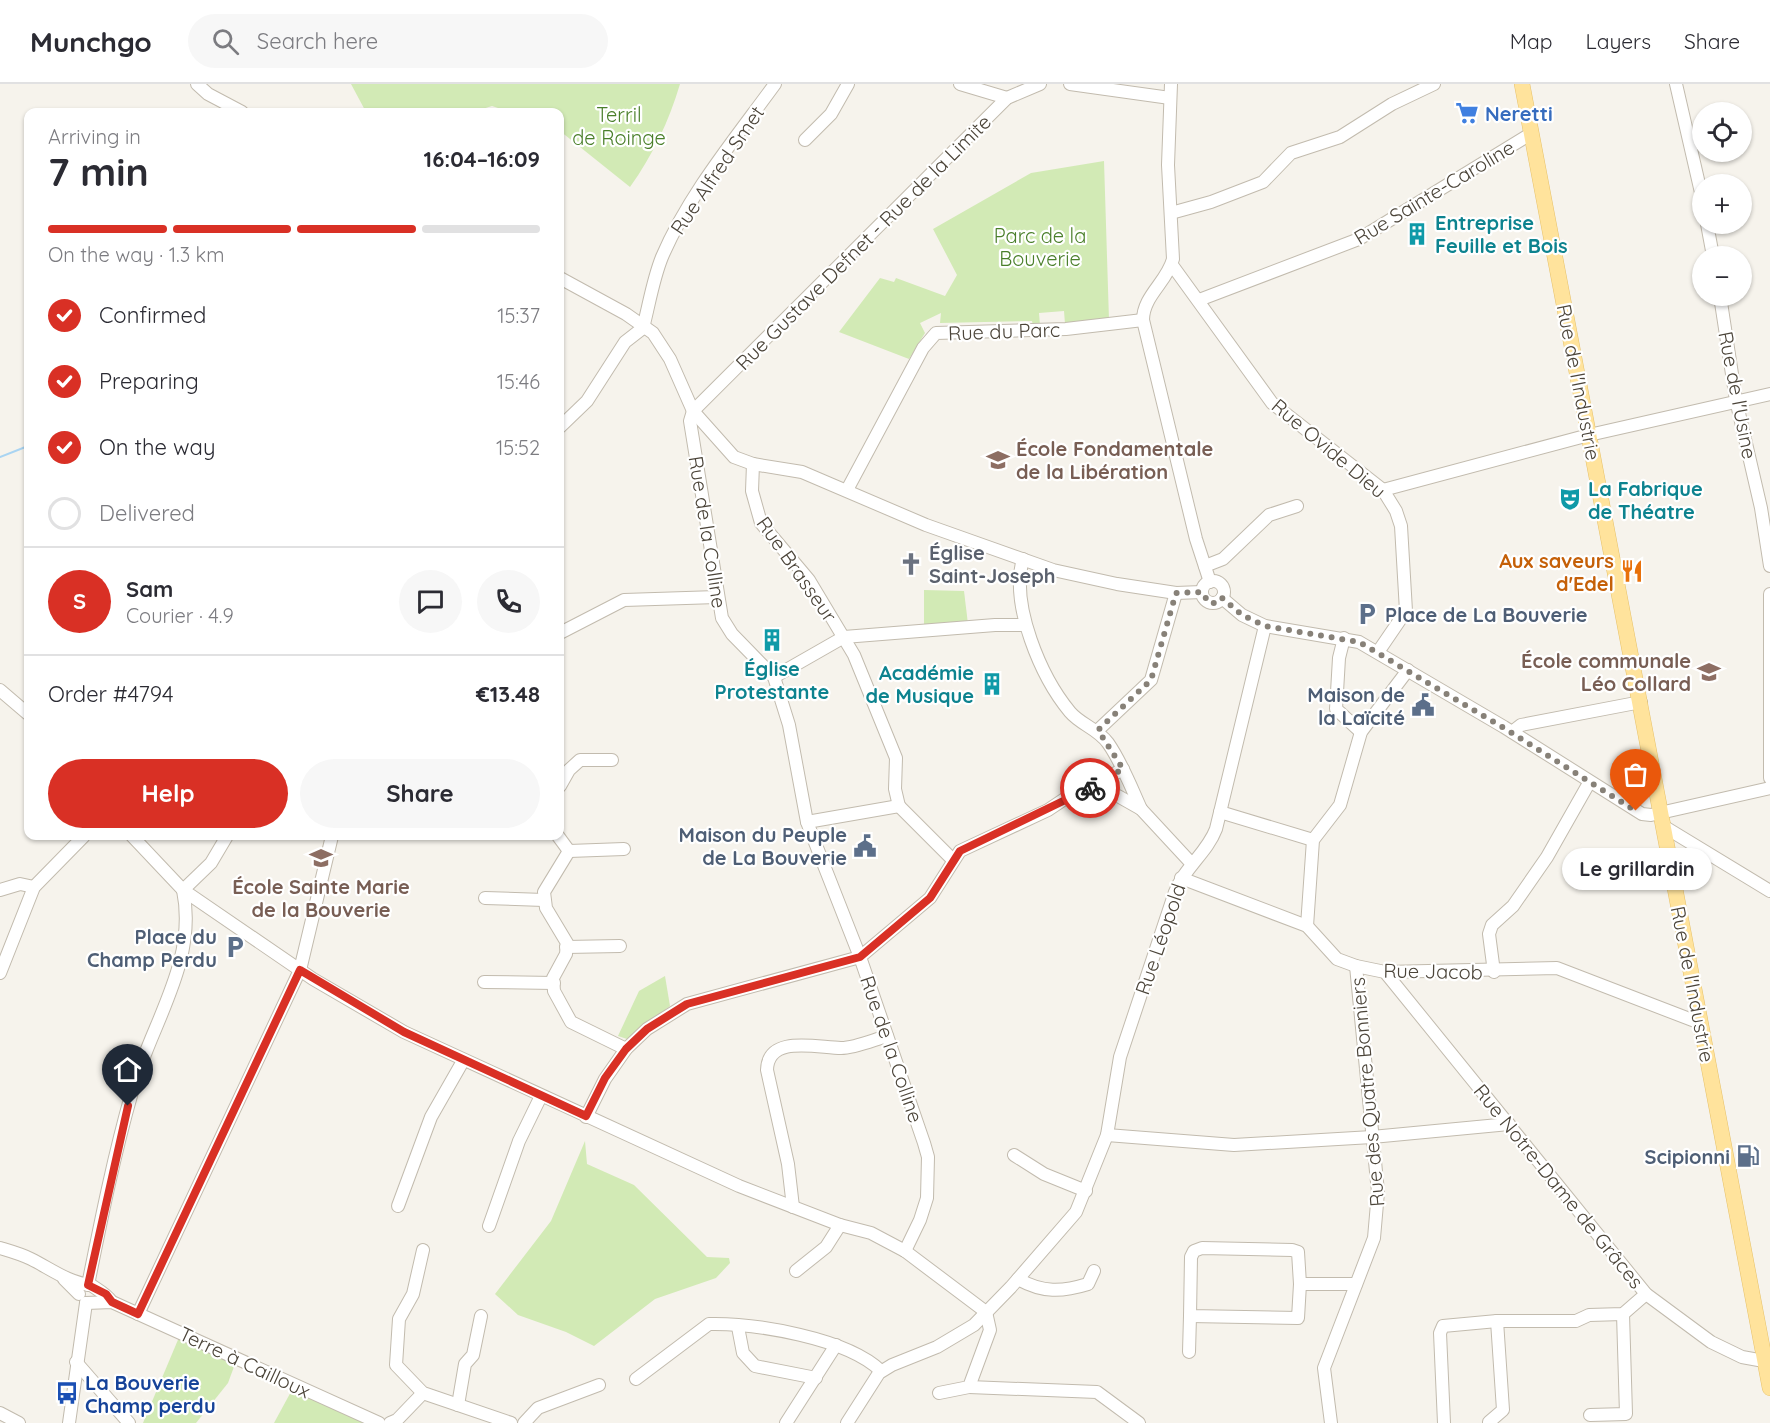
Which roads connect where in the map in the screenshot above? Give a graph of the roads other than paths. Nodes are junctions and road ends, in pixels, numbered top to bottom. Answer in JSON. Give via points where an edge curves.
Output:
{"nodes":[{"id":1,"x":775,"y":84,"type":"edge"},
{"id":2,"x":848,"y":84,"type":"edge"},
{"id":3,"x":960,"y":84,"type":"edge"},
{"id":4,"x":1040,"y":84,"type":"edge"},
{"id":5,"x":1070,"y":84,"type":"edge"},
{"id":6,"x":1171,"y":84,"type":"edge"},
{"id":7,"x":1434,"y":84,"type":"edge"},
{"id":8,"x":1522,"y":84,"type":"edge"},
{"id":9,"x":1676,"y":84,"type":"edge"},
{"id":10,"x":200,"y":85,"type":"edge"},
{"id":11,"x":1007,"y":98,"type":"junction"},
{"id":12,"x":1170,"y":98,"type":"junction"},
{"id":13,"x":234,"y":108,"type":"edge"},
{"id":14,"x":1532,"y":133,"type":"junction"},
{"id":15,"x":805,"y":140,"type":"dead end"},
{"id":16,"x":1697,"y":174,"type":"edge"},
{"id":17,"x":1171,"y":213,"type":"junction"},
{"id":18,"x":1172,"y":265,"type":"junction"},
{"id":19,"x":564,"y":280,"type":"edge"},
{"id":20,"x":1199,"y":300,"type":"junction"},
{"id":21,"x":1722,"y":306,"type":"edge"},
{"id":22,"x":1143,"y":320,"type":"junction"},
{"id":23,"x":643,"y":328,"type":"junction"},
{"id":24,"x":1770,"y":394,"type":"edge"},
{"id":25,"x":1736,"y":400,"type":"junction"},
{"id":26,"x":693,"y":411,"type":"junction"},
{"id":27,"x":564,"y":423,"type":"edge"},
{"id":28,"x":1589,"y":435,"type":"junction"},
{"id":29,"x":753,"y":464,"type":"junction"},
{"id":30,"x":847,"y":490,"type":"junction"},
{"id":31,"x":1383,"y":490,"type":"junction"},
{"id":32,"x":1297,"y":506,"type":"dead end"},
{"id":33,"x":1023,"y":560,"type":"junction"},
{"id":34,"x":1205,"y":566,"type":"junction"},
{"id":35,"x":1770,"y":566,"type":"edge"},
{"id":36,"x":1210,"y":582,"type":"junction"},
{"id":37,"x":1202,"y":592,"type":"junction"},
{"id":38,"x":1176,"y":593,"type":"junction"},
{"id":39,"x":1770,"y":594,"type":"edge"},
{"id":40,"x":717,"y":597,"type":"junction"},
{"id":41,"x":1222,"y":598,"type":"junction"},
{"id":42,"x":1025,"y":625,"type":"junction"},
{"id":43,"x":1265,"y":626,"type":"junction"},
{"id":44,"x":564,"y":631,"type":"edge"},
{"id":45,"x":844,"y":637,"type":"junction"},
{"id":46,"x":1344,"y":638,"type":"junction"},
{"id":47,"x":1378,"y":652,"type":"junction"},
{"id":48,"x":1408,"y":670,"type":"junction"},
{"id":49,"x":774,"y":678,"type":"junction"},
{"id":50,"x":0,"y":690,"type":"edge"},
{"id":51,"x":1641,"y":702,"type":"junction"},
{"id":52,"x":24,"y":711,"type":"edge"},
{"id":53,"x":1098,"y":730,"type":"junction"},
{"id":54,"x":1361,"y":732,"type":"junction"},
{"id":55,"x":1512,"y":732,"type":"junction"},
{"id":56,"x":612,"y":760,"type":"dead end"},
{"id":57,"x":1123,"y":769,"type":"junction"},
{"id":58,"x":1770,"y":778,"type":"edge"},
{"id":59,"x":564,"y":779,"type":"edge"},
{"id":60,"x":1589,"y":783,"type":"junction"},
{"id":61,"x":1770,"y":788,"type":"edge"},
{"id":62,"x":1087,"y":789,"type":"junction"},
{"id":63,"x":899,"y":806,"type":"junction"},
{"id":64,"x":1141,"y":809,"type":"junction"},
{"id":65,"x":1220,"y":812,"type":"junction"},
{"id":66,"x":1661,"y":819,"type":"junction"},
{"id":67,"x":807,"y":822,"type":"junction"},
{"id":68,"x":80,"y":840,"type":"edge"},
{"id":69,"x":136,"y":840,"type":"edge"},
{"id":70,"x":225,"y":840,"type":"edge"},
{"id":71,"x":331,"y":840,"type":"edge"},
{"id":72,"x":561,"y":840,"type":"edge"},
{"id":73,"x":1313,"y":840,"type":"junction"},
{"id":74,"x":624,"y":849,"type":"dead end"},
{"id":75,"x":569,"y":851,"type":"junction"},
{"id":76,"x":953,"y":860,"type":"junction"},
{"id":77,"x":1192,"y":864,"type":"junction"},
{"id":78,"x":1181,"y":878,"type":"junction"},
{"id":79,"x":34,"y":887,"type":"junction"},
{"id":80,"x":0,"y":890,"type":"edge"},
{"id":81,"x":183,"y":890,"type":"junction"},
{"id":82,"x":1770,"y":891,"type":"edge"},
{"id":83,"x":485,"y":898,"type":"dead end"},
{"id":84,"x":544,"y":900,"type":"junction"},
{"id":85,"x":1307,"y":926,"type":"junction"},
{"id":86,"x":620,"y":946,"type":"dead end"},
{"id":87,"x":566,"y":947,"type":"junction"},
{"id":88,"x":860,"y":957,"type":"junction"},
{"id":89,"x":1356,"y":966,"type":"junction"},
{"id":90,"x":300,"y":970,"type":"junction"},
{"id":91,"x":1385,"y":972,"type":"junction"},
{"id":92,"x":1494,"y":972,"type":"junction"},
{"id":93,"x":0,"y":973,"type":"edge"},
{"id":94,"x":484,"y":982,"type":"dead end"},
{"id":95,"x":554,"y":983,"type":"junction"},
{"id":96,"x":1700,"y":1023,"type":"junction"},
{"id":97,"x":886,"y":1036,"type":"junction"},
{"id":98,"x":626,"y":1049,"type":"junction"},
{"id":99,"x":463,"y":1061,"type":"junction"},
{"id":100,"x":541,"y":1096,"type":"junction"},
{"id":101,"x":586,"y":1116,"type":"junction"},
{"id":102,"x":1509,"y":1124,"type":"junction"},
{"id":103,"x":1107,"y":1135,"type":"junction"},
{"id":104,"x":1372,"y":1137,"type":"junction"},
{"id":105,"x":1014,"y":1155,"type":"dead end"},
{"id":106,"x":1086,"y":1191,"type":"junction"},
{"id":107,"x":398,"y":1206,"type":"dead end"},
{"id":108,"x":793,"y":1207,"type":"junction"},
{"id":109,"x":840,"y":1225,"type":"junction"},
{"id":110,"x":489,"y":1226,"type":"dead end"},
{"id":111,"x":0,"y":1248,"type":"edge"},
{"id":112,"x":423,"y":1250,"type":"dead end"},
{"id":113,"x":906,"y":1251,"type":"junction"},
{"id":114,"x":796,"y":1271,"type":"dead end"},
{"id":115,"x":1094,"y":1271,"type":"dead end"},
{"id":116,"x":1018,"y":1279,"type":"junction"},
{"id":117,"x":1300,"y":1284,"type":"junction"},
{"id":118,"x":1356,"y":1284,"type":"junction"},
{"id":119,"x":88,"y":1293,"type":"junction"},
{"id":120,"x":1646,"y":1294,"type":"junction"},
{"id":121,"x":986,"y":1312,"type":"junction"},
{"id":122,"x":138,"y":1314,"type":"junction"},
{"id":123,"x":1623,"y":1314,"type":"junction"},
{"id":124,"x":1190,"y":1316,"type":"junction"},
{"id":125,"x":481,"y":1317,"type":"dead end"},
{"id":126,"x":1497,"y":1321,"type":"junction"},
{"id":127,"x":738,"y":1327,"type":"junction"},
{"id":128,"x":836,"y":1345,"type":"junction"},
{"id":129,"x":1189,"y":1352,"type":"dead end"},
{"id":130,"x":1764,"y":1361,"type":"junction"},
{"id":131,"x":76,"y":1362,"type":"junction"},
{"id":132,"x":881,"y":1371,"type":"junction"},
{"id":133,"x":816,"y":1378,"type":"junction"},
{"id":134,"x":636,"y":1379,"type":"dead end"},
{"id":135,"x":599,"y":1385,"type":"dead end"},
{"id":136,"x":969,"y":1388,"type":"junction"},
{"id":137,"x":1770,"y":1388,"type":"edge"},
{"id":138,"x":423,"y":1393,"type":"junction"},
{"id":139,"x":939,"y":1393,"type":"dead end"},
{"id":140,"x":458,"y":1405,"type":"junction"},
{"id":141,"x":0,"y":1413,"type":"edge"},
{"id":142,"x":1590,"y":1415,"type":"dead end"},
{"id":143,"x":19,"y":1423,"type":"edge"},
{"id":144,"x":69,"y":1423,"type":"edge"},
{"id":145,"x":129,"y":1423,"type":"edge"},
{"id":146,"x":379,"y":1423,"type":"edge"},
{"id":147,"x":390,"y":1423,"type":"edge"},
{"id":148,"x":511,"y":1423,"type":"edge"},
{"id":149,"x":524,"y":1423,"type":"edge"},
{"id":150,"x":786,"y":1423,"type":"edge"},
{"id":151,"x":847,"y":1423,"type":"edge"},
{"id":152,"x":1139,"y":1423,"type":"edge"},
{"id":153,"x":1331,"y":1423,"type":"edge"},
{"id":154,"x":1444,"y":1423,"type":"edge"},
{"id":155,"x":1477,"y":1423,"type":"edge"},
{"id":156,"x":1489,"y":1423,"type":"edge"}],
"edges":[{"from":1,"to":23,"type":"street","name":"Rue Alfred Smet","via":[[675,229],[661,260]]},
{"from":2,"to":15,"type":"street","via":[[831,114]]},
{"from":3,"to":11,"type":"street"},
{"from":4,"to":11,"type":"street","name":"Rue Gustave Defnet - Rue de la Limite"},
{"from":5,"to":12,"type":"street"},
{"from":6,"to":12,"type":"street"},
{"from":7,"to":17,"type":"street","via":[[1392,104],[1340,137],[1291,153],[1263,182]]},
{"from":8,"to":14,"type":"main road","name":"Rue de l'Industrie"},
{"from":9,"to":16,"type":"street"},
{"from":10,"to":13,"type":"street","via":[[208,94]]},
{"from":11,"to":26,"type":"street","name":"Rue Gustave Defnet - Rue de la Limite"},
{"from":12,"to":17,"type":"street"},
{"from":14,"to":20,"type":"street","name":"Rue Sainte-Caroline","via":[[1359,239]]},
{"from":14,"to":28,"type":"main road","name":"Rue de l'Industrie"},
{"from":17,"to":18,"type":"street"},
{"from":18,"to":20,"type":"street","name":"Rue Ovide Dieu"},
{"from":18,"to":22,"type":"street","via":[[1147,303]]},
{"from":19,"to":23,"type":"street","via":[[626,314]]},
{"from":20,"to":31,"type":"street","name":"Rue Ovide Dieu","via":[[1272,403]]},
{"from":21,"to":25,"type":"street","name":"Rue de l'Usine"},
{"from":22,"to":30,"type":"street","name":"Rue du Parc","via":[[1044,329],[949,331],[930,337]]},
{"from":22,"to":34,"type":"street"},
{"from":23,"to":26,"type":"street","via":[[654,333],[670,359]]},
{"from":23,"to":27,"type":"street","via":[[625,342],[587,401]]},
{"from":24,"to":25,"type":"street"},
{"from":25,"to":28,"type":"street"},
{"from":25,"to":35,"type":"street","name":"Rue de l'Usine"},
{"from":26,"to":29,"type":"street","via":[[734,457]]},
{"from":26,"to":40,"type":"street","name":"Rue de la Colline","via":[[690,421]]},
{"from":28,"to":31,"type":"street"},
{"from":28,"to":51,"type":"main road","name":"Rue de l'Industrie"},
{"from":29,"to":30,"type":"street","via":[[802,472]]},
{"from":29,"to":45,"type":"street","name":"Rue Brasseur","via":[[752,491],[760,523],[809,580]]},
{"from":30,"to":33,"type":"street"},
{"from":31,"to":47,"type":"street","name":"Rue Ovide Dieu","via":[[1401,526],[1406,611]]},
{"from":32,"to":34,"type":"street","via":[[1269,515],[1223,559]]},
{"from":33,"to":38,"type":"street","via":[[1082,578]]},
{"from":33,"to":42,"type":"street","via":[[1019,590]]},
{"from":34,"to":36,"type":"street"},
{"from":36,"to":37,"type":"street"},
{"from":36,"to":41,"type":"street","via":[[1222,585]]},
{"from":37,"to":38,"type":"street"},
{"from":37,"to":41,"type":"street","via":[[1209,603]]},
{"from":38,"to":53,"type":"street","via":[[1151,680]]},
{"from":39,"to":58,"type":"street"},
{"from":40,"to":44,"type":"street","via":[[624,600]]},
{"from":40,"to":49,"type":"street","name":"Rue de la Colline","via":[[722,618],[732,634]]},
{"from":41,"to":43,"type":"street","via":[[1242,615]]},
{"from":42,"to":45,"type":"street"},
{"from":42,"to":53,"type":"street","via":[[1057,694],[1072,714]]},
{"from":43,"to":46,"type":"street"},
{"from":43,"to":65,"type":"street","name":"Rue Léopold"},
{"from":45,"to":49,"type":"street"},
{"from":45,"to":63,"type":"street","name":"Rue Brasseur","via":[[896,758]]},
{"from":46,"to":47,"type":"street"},
{"from":46,"to":54,"type":"street","via":[[1336,708]]},
{"from":47,"to":48,"type":"street"},
{"from":48,"to":54,"type":"street"},
{"from":48,"to":55,"type":"street"},
{"from":49,"to":67,"type":"street","name":"Rue de la Colline","via":[[789,725]]},
{"from":50,"to":52,"type":"street"},
{"from":51,"to":55,"type":"street","via":[[1521,725]]},
{"from":51,"to":66,"type":"main road","name":"Rue de l'Industrie"},
{"from":53,"to":57,"type":"street"},
{"from":54,"to":73,"type":"street","via":[[1340,805]]},
{"from":55,"to":60,"type":"street"},
{"from":56,"to":59,"type":"street","via":[[580,760]]},
{"from":57,"to":62,"type":"street"},
{"from":57,"to":64,"type":"street"},
{"from":60,"to":66,"type":"street","via":[[1641,814]]},
{"from":60,"to":92,"type":"street","via":[[1547,857],[1513,906],[1492,925],[1489,934]]},
{"from":61,"to":66,"type":"street"},
{"from":62,"to":64,"type":"street","via":[[1118,796]]},
{"from":62,"to":76,"type":"street","via":[[960,851]]},
{"from":63,"to":67,"type":"street"},
{"from":63,"to":76,"type":"street"},
{"from":64,"to":77,"type":"street"},
{"from":65,"to":73,"type":"street"},
{"from":65,"to":77,"type":"street","name":"Rue Léopold","via":[[1210,842]]},
{"from":66,"to":82,"type":"street"},
{"from":66,"to":96,"type":"main road","name":"Rue de l'Industrie"},
{"from":67,"to":88,"type":"street","name":"Rue de la Colline"},
{"from":68,"to":79,"type":"street"},
{"from":69,"to":81,"type":"street"},
{"from":70,"to":81,"type":"street","via":[[211,863]]},
{"from":71,"to":90,"type":"street"},
{"from":72,"to":75,"type":"street"},
{"from":73,"to":85,"type":"street"},
{"from":74,"to":75,"type":"street"},
{"from":75,"to":84,"type":"street","via":[[544,892]]},
{"from":76,"to":88,"type":"street","via":[[930,898]]},
{"from":77,"to":78,"type":"street","name":"Rue Léopold"},
{"from":78,"to":85,"type":"street","name":"Rue Jacob"},
{"from":78,"to":103,"type":"street","name":"Rue Léopold","via":[[1122,1048]]},
{"from":79,"to":80,"type":"street","via":[[20,884]]},
{"from":79,"to":93,"type":"street"},
{"from":81,"to":90,"type":"street"},
{"from":81,"to":119,"type":"street","via":[[187,911],[179,968],[132,1089]]},
{"from":83,"to":84,"type":"street"},
{"from":84,"to":87,"type":"street"},
{"from":85,"to":89,"type":"street","name":"Rue Jacob","via":[[1337,959]]},
{"from":86,"to":87,"type":"street"},
{"from":87,"to":95,"type":"street"},
{"from":88,"to":97,"type":"street","name":"Rue de la Colline"},
{"from":88,"to":98,"type":"street","via":[[687,1004],[647,1029]]},
{"from":89,"to":91,"type":"street","name":"Rue Jacob"},
{"from":89,"to":104,"type":"street","name":"Rue des Quatre Bonniers"},
{"from":90,"to":99,"type":"street","via":[[404,1032]]},
{"from":90,"to":122,"type":"street"},
{"from":91,"to":92,"type":"street","name":"Rue Jacob"},
{"from":91,"to":102,"type":"street","name":"Rue Notre-Dame de Grâces"},
{"from":92,"to":96,"type":"street","name":"Rue Jacob","via":[[1557,968]]},
{"from":94,"to":95,"type":"street"},
{"from":95,"to":98,"type":"street","via":[[554,991],[571,1022]]},
{"from":96,"to":130,"type":"main road","name":"Rue de l'Industrie"},
{"from":97,"to":108,"type":"street","via":[[844,1048],[790,1046],[768,1058]]},
{"from":97,"to":113,"type":"street","name":"Rue de la Colline","via":[[928,1157],[927,1198]]},
{"from":98,"to":101,"type":"street","via":[[605,1078]]},
{"from":99,"to":100,"type":"street"},
{"from":99,"to":107,"type":"street","via":[[431,1117]]},
{"from":100,"to":101,"type":"street"},
{"from":100,"to":110,"type":"street","via":[[519,1141]]},
{"from":101,"to":108,"type":"street"},
{"from":102,"to":104,"type":"street"},
{"from":102,"to":120,"type":"street","name":"Rue Notre-Dame de Grâces"},
{"from":103,"to":104,"type":"street","via":[[1234,1145]]},
{"from":103,"to":106,"type":"street","name":"Rue Léopold"},
{"from":104,"to":118,"type":"street","name":"Rue des Quatre Bonniers","via":[[1377,1217],[1374,1238]]},
{"from":105,"to":106,"type":"street","via":[[1044,1174]]},
{"from":106,"to":116,"type":"street","name":"Rue Léopold","via":[[1070,1221]]},
{"from":108,"to":109,"type":"street"},
{"from":109,"to":113,"type":"street","via":[[871,1233]]},
{"from":109,"to":114,"type":"street","via":[[826,1247]]},
{"from":111,"to":119,"type":"street","name":"Terre à Cailloux","via":[[28,1258]]},
{"from":112,"to":138,"type":"street","via":[[413,1294],[399,1319],[396,1365]]},
{"from":113,"to":121,"type":"street"},
{"from":115,"to":116,"type":"street","via":[[1088,1284],[1064,1291],[1043,1290]]},
{"from":116,"to":121,"type":"street","name":"Rue Léopold"},
{"from":117,"to":118,"type":"street"},
{"from":117,"to":124,"type":"street","via":[[1298,1318]]},
{"from":117,"to":124,"type":"street","via":[[1299,1252],[1202,1248],[1191,1257]]},
{"from":118,"to":153,"type":"street","name":"Rue des Quatre Bonniers","via":[[1324,1368]]},
{"from":119,"to":122,"type":"street","name":"Terre à Cailloux","via":[[106,1294],[112,1302]]},
{"from":119,"to":131,"type":"street"},
{"from":120,"to":123,"type":"street"},
{"from":120,"to":130,"type":"street","name":"Rue Notre-Dame de Grâces","via":[[1711,1342],[1742,1357]]},
{"from":121,"to":132,"type":"street","name":"Rue Léopold","via":[[956,1336]]},
{"from":121,"to":136,"type":"street","via":[[990,1330]]},
{"from":122,"to":146,"type":"street","name":"Terre à Cailloux"},
{"from":123,"to":126,"type":"street","via":[[1589,1316],[1576,1321]]},
{"from":123,"to":142,"type":"street","via":[[1626,1414]]},
{"from":124,"to":129,"type":"street"},
{"from":125,"to":140,"type":"street","via":[[473,1355],[465,1364]]},
{"from":126,"to":154,"type":"street","via":[[1443,1326],[1440,1333]]},
{"from":126,"to":156,"type":"street","via":[[1503,1410]]},
{"from":127,"to":128,"type":"street","via":[[804,1335]]},
{"from":127,"to":133,"type":"street","via":[[743,1353],[755,1366]]},
{"from":127,"to":134,"type":"street","via":[[709,1324]]},
{"from":128,"to":132,"type":"street"},
{"from":128,"to":133,"type":"street"},
{"from":130,"to":137,"type":"main road","name":"Rue de l'Industrie"},
{"from":131,"to":144,"type":"street"},
{"from":131,"to":145,"type":"street"},
{"from":132,"to":151,"type":"street"},
{"from":133,"to":150,"type":"street"},
{"from":135,"to":149,"type":"street","via":[[538,1408]]},
{"from":136,"to":139,"type":"street"},
{"from":136,"to":152,"type":"street","via":[[1097,1392]]},
{"from":138,"to":140,"type":"street"},
{"from":138,"to":147,"type":"street"},
{"from":140,"to":148,"type":"street"},
{"from":141,"to":143,"type":"street"},
{"from":155,"to":156,"type":"street"}]}
